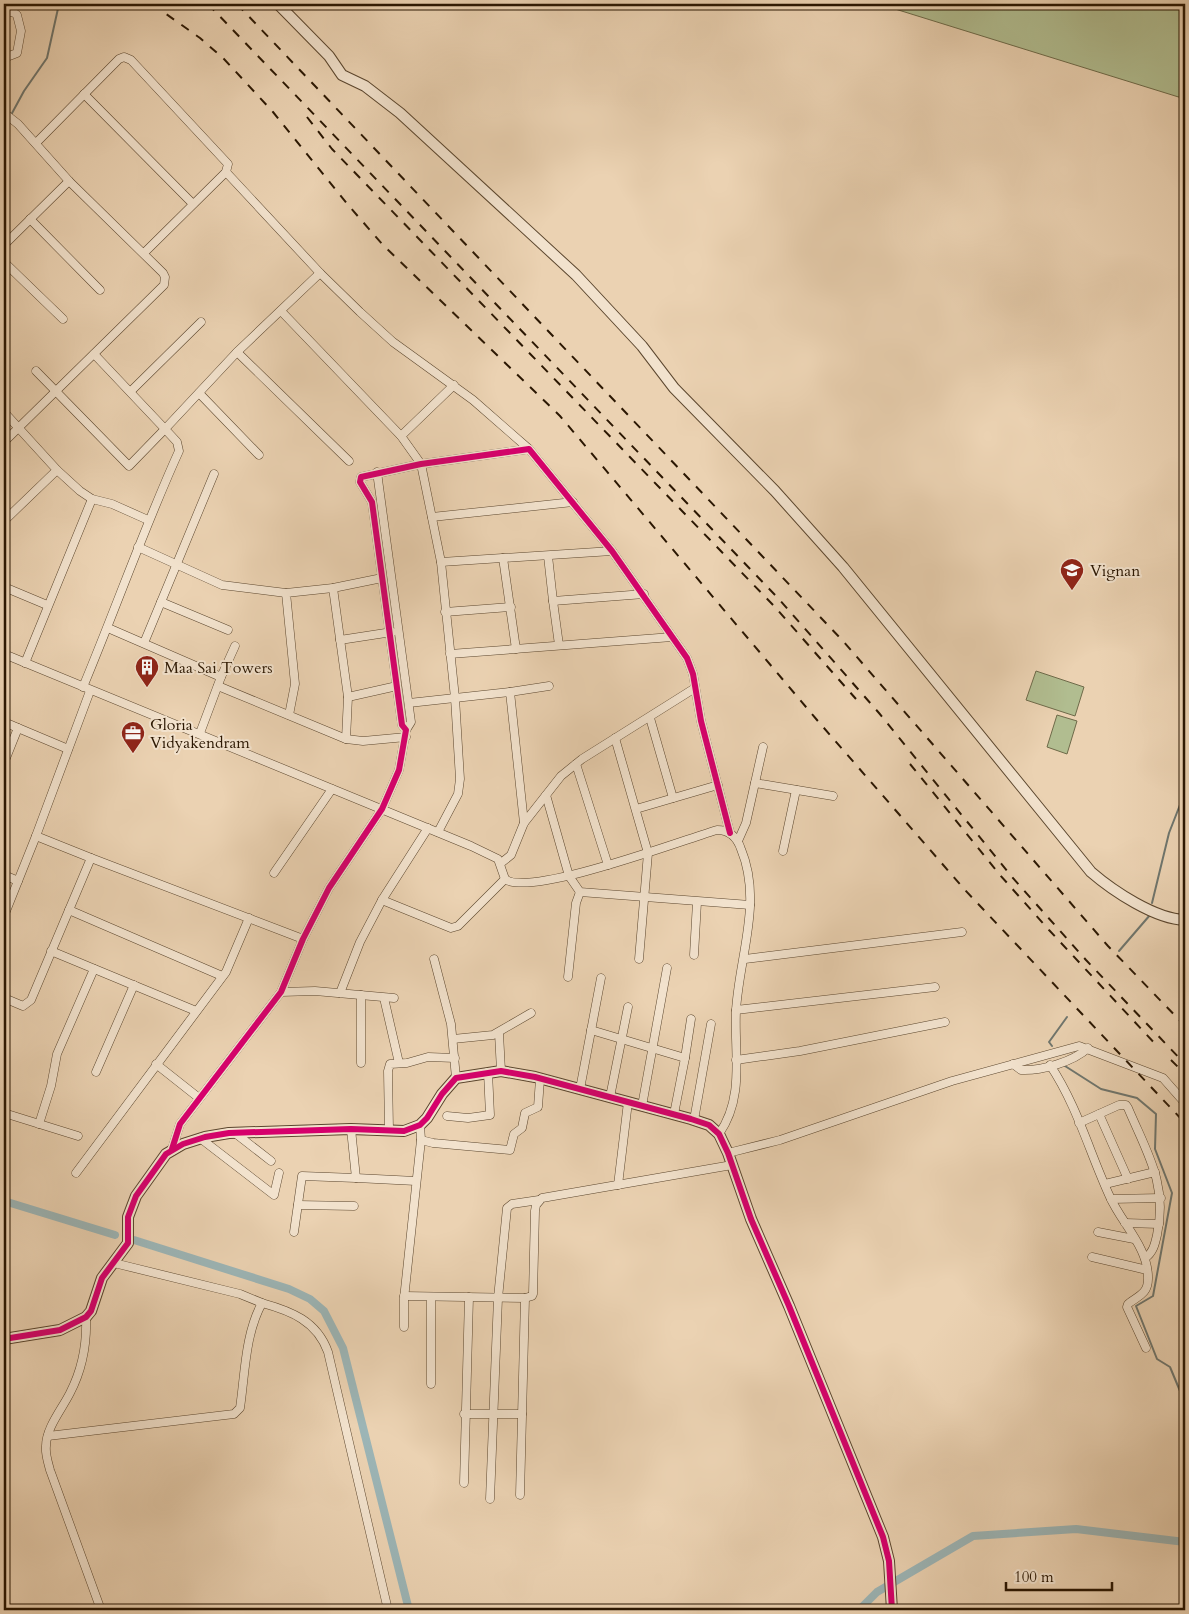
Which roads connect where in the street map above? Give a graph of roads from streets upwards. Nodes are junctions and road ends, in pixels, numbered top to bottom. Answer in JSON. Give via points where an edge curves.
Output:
{"nodes":[{"id":1,"x":278,"y":4,"type":"edge"},
{"id":2,"x":4,"y":13,"type":"edge"},
{"id":3,"x":4,"y":58,"type":"edge"},
{"id":4,"x":84,"y":94,"type":"junction"},
{"id":5,"x":4,"y":113,"type":"edge"},
{"id":6,"x":36,"y":142,"type":"junction"},
{"id":7,"x":226,"y":172,"type":"junction"},
{"id":8,"x":69,"y":181,"type":"junction"},
{"id":9,"x":193,"y":204,"type":"junction"},
{"id":10,"x":30,"y":219,"type":"junction"},
{"id":11,"x":4,"y":245,"type":"edge"},
{"id":12,"x":144,"y":253,"type":"junction"},
{"id":13,"x":4,"y":262,"type":"edge"},
{"id":14,"x":320,"y":273,"type":"junction"},
{"id":15,"x":100,"y":290,"type":"dead end"},
{"id":16,"x":281,"y":311,"type":"junction"},
{"id":17,"x":63,"y":319,"type":"dead end"},
{"id":18,"x":201,"y":322,"type":"dead end"},
{"id":19,"x":237,"y":352,"type":"junction"},
{"id":20,"x":94,"y":354,"type":"junction"},
{"id":21,"x":36,"y":371,"type":"dead end"},
{"id":22,"x":454,"y":385,"type":"junction"},
{"id":23,"x":57,"y":391,"type":"junction"},
{"id":24,"x":131,"y":392,"type":"junction"},
{"id":25,"x":199,"y":393,"type":"junction"},
{"id":26,"x":4,"y":412,"type":"edge"},
{"id":27,"x":19,"y":428,"type":"junction"},
{"id":28,"x":164,"y":429,"type":"junction"},
{"id":29,"x":400,"y":436,"type":"junction"},
{"id":30,"x":4,"y":442,"type":"edge"},
{"id":31,"x":528,"y":449,"type":"junction"},
{"id":32,"x":259,"y":455,"type":"dead end"},
{"id":33,"x":349,"y":462,"type":"dead end"},
{"id":34,"x":421,"y":464,"type":"junction"},
{"id":35,"x":57,"y":470,"type":"junction"},
{"id":36,"x":377,"y":472,"type":"junction"},
{"id":37,"x":214,"y":474,"type":"dead end"},
{"id":38,"x":92,"y":498,"type":"junction"},
{"id":39,"x":573,"y":502,"type":"junction"},
{"id":40,"x":432,"y":517,"type":"junction"},
{"id":41,"x":148,"y":520,"type":"junction"},
{"id":42,"x":4,"y":522,"type":"edge"},
{"id":43,"x":138,"y":547,"type":"junction"},
{"id":44,"x":612,"y":551,"type":"junction"},
{"id":45,"x":548,"y":556,"type":"junction"},
{"id":46,"x":503,"y":558,"type":"junction"},
{"id":47,"x":441,"y":562,"type":"junction"},
{"id":48,"x":176,"y":563,"type":"junction"},
{"id":49,"x":382,"y":578,"type":"junction"},
{"id":50,"x":4,"y":587,"type":"edge"},
{"id":51,"x":333,"y":588,"type":"junction"},
{"id":52,"x":286,"y":593,"type":"junction"},
{"id":53,"x":644,"y":594,"type":"junction"},
{"id":54,"x":553,"y":601,"type":"junction"},
{"id":55,"x":160,"y":602,"type":"junction"},
{"id":56,"x":47,"y":605,"type":"junction"},
{"id":57,"x":511,"y":607,"type":"junction"},
{"id":58,"x":445,"y":612,"type":"junction"},
{"id":59,"x":108,"y":628,"type":"junction"},
{"id":60,"x":228,"y":630,"type":"dead end"},
{"id":61,"x":399,"y":631,"type":"junction"},
{"id":62,"x":389,"y":632,"type":"junction"},
{"id":63,"x":672,"y":637,"type":"junction"},
{"id":64,"x":340,"y":640,"type":"junction"},
{"id":65,"x":144,"y":643,"type":"junction"},
{"id":66,"x":234,"y":646,"type":"dead end"},
{"id":67,"x":559,"y":646,"type":"junction"},
{"id":68,"x":516,"y":649,"type":"junction"},
{"id":69,"x":4,"y":654,"type":"edge"},
{"id":70,"x":450,"y":654,"type":"junction"},
{"id":71,"x":24,"y":663,"type":"junction"},
{"id":72,"x":220,"y":677,"type":"junction"},
{"id":73,"x":218,"y":686,"type":"junction"},
{"id":74,"x":397,"y":686,"type":"junction"},
{"id":75,"x":549,"y":686,"type":"dead end"},
{"id":76,"x":695,"y":688,"type":"junction"},
{"id":77,"x":86,"y":689,"type":"junction"},
{"id":78,"x":510,"y":692,"type":"junction"},
{"id":79,"x":348,"y":698,"type":"junction"},
{"id":80,"x":455,"y":698,"type":"junction"},
{"id":81,"x":408,"y":703,"type":"junction"},
{"id":82,"x":289,"y":715,"type":"junction"},
{"id":83,"x":650,"y":718,"type":"junction"},
{"id":84,"x":4,"y":722,"type":"edge"},
{"id":85,"x":18,"y":728,"type":"junction"},
{"id":86,"x":200,"y":732,"type":"junction"},
{"id":87,"x":406,"y":733,"type":"junction"},
{"id":88,"x":615,"y":738,"type":"junction"},
{"id":89,"x":346,"y":739,"type":"junction"},
{"id":90,"x":762,"y":747,"type":"dead end"},
{"id":91,"x":68,"y":749,"type":"junction"},
{"id":92,"x":4,"y":763,"type":"edge"},
{"id":93,"x":576,"y":764,"type":"junction"},
{"id":94,"x":755,"y":783,"type":"junction"},
{"id":95,"x":718,"y":785,"type":"junction"},
{"id":96,"x":332,"y":789,"type":"junction"},
{"id":97,"x":796,"y":790,"type":"junction"},
{"id":98,"x":546,"y":795,"type":"junction"},
{"id":99,"x":833,"y":796,"type":"dead end"},
{"id":100,"x":673,"y":798,"type":"junction"},
{"id":101,"x":382,"y":809,"type":"junction"},
{"id":102,"x":636,"y":809,"type":"junction"},
{"id":103,"x":524,"y":823,"type":"junction"},
{"id":104,"x":428,"y":828,"type":"junction"},
{"id":105,"x":438,"y":832,"type":"junction"},
{"id":106,"x":730,"y":833,"type":"junction"},
{"id":107,"x":36,"y":836,"type":"junction"},
{"id":108,"x":738,"y":841,"type":"junction"},
{"id":109,"x":783,"y":851,"type":"dead end"},
{"id":110,"x":648,"y":852,"type":"junction"},
{"id":111,"x":91,"y":858,"type":"junction"},
{"id":112,"x":501,"y":864,"type":"junction"},
{"id":113,"x":608,"y":865,"type":"junction"},
{"id":114,"x":274,"y":873,"type":"dead end"},
{"id":115,"x":4,"y":875,"type":"edge"},
{"id":116,"x":569,"y":876,"type":"junction"},
{"id":117,"x":505,"y":879,"type":"junction"},
{"id":118,"x":18,"y":881,"type":"junction"},
{"id":119,"x":580,"y":892,"type":"junction"},
{"id":120,"x":644,"y":898,"type":"junction"},
{"id":121,"x":382,"y":900,"type":"junction"},
{"id":122,"x":697,"y":902,"type":"junction"},
{"id":123,"x":750,"y":905,"type":"junction"},
{"id":124,"x":69,"y":910,"type":"junction"},
{"id":125,"x":4,"y":916,"type":"edge"},
{"id":126,"x":249,"y":918,"type":"junction"},
{"id":127,"x":1185,"y":920,"type":"edge"},
{"id":128,"x":962,"y":932,"type":"dead end"},
{"id":129,"x":303,"y":939,"type":"junction"},
{"id":130,"x":52,"y":951,"type":"junction"},
{"id":131,"x":694,"y":955,"type":"dead end"},
{"id":132,"x":434,"y":959,"type":"dead end"},
{"id":133,"x":639,"y":959,"type":"dead end"},
{"id":134,"x":745,"y":960,"type":"junction"},
{"id":135,"x":667,"y":968,"type":"dead end"},
{"id":136,"x":94,"y":969,"type":"junction"},
{"id":137,"x":222,"y":976,"type":"junction"},
{"id":138,"x":568,"y":977,"type":"dead end"},
{"id":139,"x":601,"y":978,"type":"dead end"},
{"id":140,"x":134,"y":985,"type":"junction"},
{"id":141,"x":935,"y":987,"type":"dead end"},
{"id":142,"x":281,"y":992,"type":"junction"},
{"id":143,"x":340,"y":993,"type":"junction"},
{"id":144,"x":361,"y":995,"type":"junction"},
{"id":145,"x":4,"y":998,"type":"edge"},
{"id":146,"x":384,"y":998,"type":"junction"},
{"id":147,"x":394,"y":998,"type":"dead end"},
{"id":148,"x":628,"y":1007,"type":"dead end"},
{"id":149,"x":736,"y":1010,"type":"junction"},
{"id":150,"x":196,"y":1011,"type":"junction"},
{"id":151,"x":530,"y":1013,"type":"dead end"},
{"id":152,"x":691,"y":1019,"type":"dead end"},
{"id":153,"x":945,"y":1022,"type":"dead end"},
{"id":154,"x":711,"y":1024,"type":"dead end"},
{"id":155,"x":591,"y":1030,"type":"junction"},
{"id":156,"x":498,"y":1034,"type":"junction"},
{"id":157,"x":453,"y":1039,"type":"junction"},
{"id":158,"x":621,"y":1039,"type":"junction"},
{"id":159,"x":654,"y":1048,"type":"junction"},
{"id":160,"x":1088,"y":1048,"type":"junction"},
{"id":161,"x":455,"y":1058,"type":"junction"},
{"id":162,"x":685,"y":1058,"type":"junction"},
{"id":163,"x":736,"y":1060,"type":"junction"},
{"id":164,"x":361,"y":1063,"type":"dead end"},
{"id":165,"x":399,"y":1063,"type":"junction"},
{"id":166,"x":156,"y":1064,"type":"junction"},
{"id":167,"x":1013,"y":1064,"type":"junction"},
{"id":168,"x":1050,"y":1065,"type":"junction"},
{"id":169,"x":501,"y":1071,"type":"junction"},
{"id":170,"x":96,"y":1072,"type":"dead end"},
{"id":171,"x":488,"y":1072,"type":"junction"},
{"id":172,"x":456,"y":1078,"type":"junction"},
{"id":173,"x":540,"y":1078,"type":"junction"},
{"id":174,"x":580,"y":1089,"type":"junction"},
{"id":175,"x":610,"y":1097,"type":"junction"},
{"id":176,"x":199,"y":1098,"type":"junction"},
{"id":177,"x":628,"y":1102,"type":"junction"},
{"id":178,"x":1185,"y":1103,"type":"edge"},
{"id":179,"x":642,"y":1106,"type":"junction"},
{"id":180,"x":4,"y":1113,"type":"edge"},
{"id":181,"x":674,"y":1114,"type":"junction"},
{"id":182,"x":1099,"y":1114,"type":"junction"},
{"id":183,"x":447,"y":1116,"type":"dead end"},
{"id":184,"x":694,"y":1120,"type":"junction"},
{"id":185,"x":1078,"y":1123,"type":"junction"},
{"id":186,"x":39,"y":1124,"type":"junction"},
{"id":187,"x":420,"y":1125,"type":"junction"},
{"id":188,"x":351,"y":1129,"type":"junction"},
{"id":189,"x":389,"y":1130,"type":"junction"},
{"id":190,"x":235,"y":1133,"type":"junction"},
{"id":191,"x":719,"y":1134,"type":"junction"},
{"id":192,"x":78,"y":1136,"type":"dead end"},
{"id":193,"x":200,"y":1138,"type":"junction"},
{"id":194,"x":421,"y":1140,"type":"junction"},
{"id":195,"x":172,"y":1149,"type":"junction"},
{"id":196,"x":728,"y":1152,"type":"junction"},
{"id":197,"x":270,"y":1161,"type":"dead end"},
{"id":198,"x":732,"y":1165,"type":"junction"},
{"id":199,"x":1155,"y":1172,"type":"junction"},
{"id":200,"x":76,"y":1173,"type":"dead end"},
{"id":201,"x":279,"y":1173,"type":"dead end"},
{"id":202,"x":356,"y":1178,"type":"junction"},
{"id":203,"x":1128,"y":1179,"type":"junction"},
{"id":204,"x":416,"y":1181,"type":"junction"},
{"id":205,"x":1105,"y":1184,"type":"junction"},
{"id":206,"x":618,"y":1186,"type":"junction"},
{"id":207,"x":1161,"y":1198,"type":"junction"},
{"id":208,"x":1111,"y":1199,"type":"junction"},
{"id":209,"x":539,"y":1200,"type":"junction"},
{"id":210,"x":298,"y":1205,"type":"junction"},
{"id":211,"x":354,"y":1206,"type":"dead end"},
{"id":212,"x":1125,"y":1223,"type":"junction"},
{"id":213,"x":1159,"y":1224,"type":"junction"},
{"id":214,"x":294,"y":1232,"type":"dead end"},
{"id":215,"x":1098,"y":1232,"type":"dead end"},
{"id":216,"x":1134,"y":1239,"type":"junction"},
{"id":217,"x":1092,"y":1257,"type":"dead end"},
{"id":218,"x":1145,"y":1258,"type":"junction"},
{"id":219,"x":114,"y":1263,"type":"junction"},
{"id":220,"x":1148,"y":1270,"type":"junction"},
{"id":221,"x":404,"y":1296,"type":"junction"},
{"id":222,"x":431,"y":1297,"type":"junction"},
{"id":223,"x":469,"y":1297,"type":"junction"},
{"id":224,"x":498,"y":1298,"type":"junction"},
{"id":225,"x":525,"y":1298,"type":"junction"},
{"id":226,"x":262,"y":1302,"type":"junction"},
{"id":227,"x":86,"y":1317,"type":"junction"},
{"id":228,"x":404,"y":1327,"type":"dead end"},
{"id":229,"x":4,"y":1339,"type":"edge"},
{"id":230,"x":1146,"y":1348,"type":"dead end"},
{"id":231,"x":430,"y":1384,"type":"dead end"},
{"id":232,"x":464,"y":1414,"type":"junction"},
{"id":233,"x":522,"y":1414,"type":"junction"},
{"id":234,"x":495,"y":1416,"type":"junction"},
{"id":235,"x":48,"y":1436,"type":"junction"},
{"id":236,"x":464,"y":1483,"type":"dead end"},
{"id":237,"x":520,"y":1495,"type":"dead end"},
{"id":238,"x":490,"y":1499,"type":"dead end"},
{"id":239,"x":892,"y":1607,"type":"edge"},
{"id":240,"x":101,"y":1610,"type":"edge"},
{"id":241,"x":388,"y":1610,"type":"edge"}],
"edges":[{"from":1,"to":127,"type":"street","via":[[323,49],[342,75],[365,86],[400,113],[576,275],[642,346],[674,388],[775,491],[838,562],[1090,872],[1122,896],[1162,915]]},
{"from":2,"to":3,"type":"street","via":[[17,14],[21,31],[17,53]]},
{"from":4,"to":6,"type":"street"},
{"from":4,"to":7,"type":"street","via":[[120,59],[128,58],[225,160],[228,164]]},
{"from":4,"to":9,"type":"street"},
{"from":5,"to":6,"type":"street"},
{"from":6,"to":8,"type":"street"},
{"from":7,"to":9,"type":"street"},
{"from":7,"to":14,"type":"street"},
{"from":8,"to":10,"type":"street"},
{"from":8,"to":12,"type":"street"},
{"from":9,"to":12,"type":"street"},
{"from":10,"to":11,"type":"street"},
{"from":10,"to":15,"type":"street"},
{"from":12,"to":20,"type":"street","via":[[163,273],[164,286]]},
{"from":13,"to":17,"type":"street"},
{"from":14,"to":16,"type":"street"},
{"from":14,"to":22,"type":"street","via":[[393,342]]},
{"from":16,"to":19,"type":"street"},
{"from":16,"to":29,"type":"street"},
{"from":18,"to":24,"type":"street"},
{"from":19,"to":25,"type":"street"},
{"from":19,"to":33,"type":"street"},
{"from":20,"to":23,"type":"street"},
{"from":20,"to":24,"type":"street"},
{"from":21,"to":23,"type":"street"},
{"from":22,"to":29,"type":"street"},
{"from":22,"to":31,"type":"street"},
{"from":23,"to":27,"type":"street"},
{"from":23,"to":28,"type":"street","via":[[129,466]]},
{"from":24,"to":28,"type":"street"},
{"from":25,"to":28,"type":"street"},
{"from":25,"to":32,"type":"street"},
{"from":26,"to":27,"type":"street"},
{"from":27,"to":30,"type":"street"},
{"from":27,"to":35,"type":"street"},
{"from":28,"to":41,"type":"street","via":[[177,442],[179,451]]},
{"from":29,"to":34,"type":"street"},
{"from":31,"to":34,"type":"street"},
{"from":31,"to":39,"type":"street"},
{"from":34,"to":36,"type":"street"},
{"from":34,"to":40,"type":"street"},
{"from":35,"to":38,"type":"street"},
{"from":35,"to":42,"type":"street"},
{"from":36,"to":49,"type":"street","via":[[360,477],[360,482],[372,502]]},
{"from":36,"to":61,"type":"street"},
{"from":37,"to":48,"type":"street"},
{"from":38,"to":41,"type":"street"},
{"from":38,"to":56,"type":"street"},
{"from":39,"to":40,"type":"street"},
{"from":39,"to":44,"type":"street"},
{"from":40,"to":47,"type":"street"},
{"from":41,"to":43,"type":"street"},
{"from":43,"to":48,"type":"street"},
{"from":43,"to":59,"type":"street"},
{"from":44,"to":45,"type":"street"},
{"from":44,"to":53,"type":"street"},
{"from":45,"to":46,"type":"street"},
{"from":45,"to":54,"type":"street"},
{"from":46,"to":47,"type":"street"},
{"from":46,"to":57,"type":"street"},
{"from":47,"to":58,"type":"street"},
{"from":48,"to":52,"type":"street","via":[[222,585]]},
{"from":48,"to":55,"type":"street"},
{"from":49,"to":51,"type":"street"},
{"from":49,"to":62,"type":"street"},
{"from":50,"to":56,"type":"street"},
{"from":51,"to":52,"type":"street"},
{"from":51,"to":64,"type":"street"},
{"from":52,"to":82,"type":"street","via":[[295,684]]},
{"from":53,"to":54,"type":"street"},
{"from":53,"to":63,"type":"street"},
{"from":54,"to":67,"type":"street"},
{"from":55,"to":60,"type":"street"},
{"from":55,"to":65,"type":"street"},
{"from":56,"to":71,"type":"street"},
{"from":57,"to":58,"type":"street"},
{"from":57,"to":68,"type":"street"},
{"from":58,"to":70,"type":"street"},
{"from":59,"to":65,"type":"street"},
{"from":59,"to":77,"type":"street"},
{"from":61,"to":62,"type":"street"},
{"from":61,"to":81,"type":"street"},
{"from":62,"to":64,"type":"street"},
{"from":62,"to":74,"type":"street"},
{"from":63,"to":67,"type":"street"},
{"from":63,"to":76,"type":"street","via":[[687,658]]},
{"from":64,"to":79,"type":"street"},
{"from":65,"to":72,"type":"street"},
{"from":66,"to":72,"type":"street"},
{"from":67,"to":68,"type":"street"},
{"from":68,"to":70,"type":"street"},
{"from":69,"to":71,"type":"street"},
{"from":70,"to":80,"type":"street"},
{"from":71,"to":77,"type":"street"},
{"from":72,"to":73,"type":"street"},
{"from":73,"to":82,"type":"street"},
{"from":73,"to":86,"type":"street"},
{"from":74,"to":79,"type":"street"},
{"from":74,"to":87,"type":"street"},
{"from":75,"to":78,"type":"street"},
{"from":76,"to":83,"type":"street"},
{"from":76,"to":95,"type":"street"},
{"from":77,"to":86,"type":"street"},
{"from":77,"to":91,"type":"street"},
{"from":78,"to":80,"type":"street"},
{"from":78,"to":103,"type":"street"},
{"from":79,"to":89,"type":"street"},
{"from":80,"to":81,"type":"street"},
{"from":80,"to":105,"type":"street","via":[[459,788]]},
{"from":81,"to":87,"type":"street","via":[[411,722]]},
{"from":82,"to":89,"type":"street"},
{"from":83,"to":88,"type":"street"},
{"from":83,"to":100,"type":"street"},
{"from":84,"to":85,"type":"street"},
{"from":85,"to":91,"type":"street"},
{"from":85,"to":92,"type":"street"},
{"from":86,"to":96,"type":"street"},
{"from":87,"to":89,"type":"street","via":[[363,741]]},
{"from":87,"to":101,"type":"street","via":[[399,770]]},
{"from":88,"to":93,"type":"street"},
{"from":88,"to":102,"type":"street"},
{"from":90,"to":94,"type":"street"},
{"from":91,"to":107,"type":"street"},
{"from":93,"to":98,"type":"street"},
{"from":93,"to":113,"type":"street"},
{"from":94,"to":97,"type":"street"},
{"from":94,"to":108,"type":"street","via":[[746,823]]},
{"from":95,"to":100,"type":"street"},
{"from":95,"to":106,"type":"street"},
{"from":96,"to":101,"type":"street"},
{"from":96,"to":114,"type":"street"},
{"from":97,"to":99,"type":"street"},
{"from":97,"to":109,"type":"street"},
{"from":98,"to":103,"type":"street"},
{"from":98,"to":116,"type":"street"},
{"from":100,"to":102,"type":"street"},
{"from":101,"to":104,"type":"street"},
{"from":101,"to":129,"type":"street","via":[[329,888]]},
{"from":102,"to":110,"type":"street"},
{"from":103,"to":112,"type":"street","via":[[510,855]]},
{"from":104,"to":105,"type":"street"},
{"from":104,"to":121,"type":"street"},
{"from":105,"to":112,"type":"street","via":[[494,856]]},
{"from":106,"to":108,"type":"street"},
{"from":106,"to":110,"type":"street","via":[[716,830]]},
{"from":107,"to":111,"type":"street"},
{"from":107,"to":118,"type":"street"},
{"from":108,"to":123,"type":"street","via":[[749,874]]},
{"from":110,"to":113,"type":"street"},
{"from":110,"to":120,"type":"street"},
{"from":111,"to":124,"type":"street"},
{"from":111,"to":126,"type":"street"},
{"from":112,"to":117,"type":"street"},
{"from":113,"to":116,"type":"street"},
{"from":115,"to":118,"type":"street"},
{"from":116,"to":117,"type":"street","via":[[521,884]]},
{"from":116,"to":119,"type":"street"},
{"from":117,"to":121,"type":"street","via":[[458,926],[451,928]]},
{"from":118,"to":125,"type":"street"},
{"from":119,"to":120,"type":"street"},
{"from":119,"to":138,"type":"street"},
{"from":120,"to":122,"type":"street"},
{"from":120,"to":133,"type":"street"},
{"from":121,"to":143,"type":"street","via":[[360,942]]},
{"from":122,"to":123,"type":"street"},
{"from":122,"to":131,"type":"street"},
{"from":123,"to":134,"type":"street"},
{"from":124,"to":130,"type":"street"},
{"from":124,"to":137,"type":"street"},
{"from":126,"to":129,"type":"street"},
{"from":126,"to":137,"type":"street","via":[[231,963]]},
{"from":128,"to":134,"type":"street"},
{"from":129,"to":142,"type":"street"},
{"from":130,"to":136,"type":"street"},
{"from":130,"to":145,"type":"street","via":[[26,1005]]},
{"from":132,"to":157,"type":"street"},
{"from":134,"to":149,"type":"street"},
{"from":135,"to":159,"type":"street"},
{"from":136,"to":140,"type":"street"},
{"from":136,"to":186,"type":"street","via":[[57,1054]]},
{"from":137,"to":150,"type":"street"},
{"from":139,"to":155,"type":"street"},
{"from":140,"to":150,"type":"street"},
{"from":140,"to":170,"type":"street"},
{"from":141,"to":149,"type":"street"},
{"from":142,"to":143,"type":"street"},
{"from":142,"to":176,"type":"street"},
{"from":143,"to":144,"type":"street"},
{"from":144,"to":146,"type":"street"},
{"from":144,"to":164,"type":"street"},
{"from":146,"to":147,"type":"street"},
{"from":146,"to":165,"type":"street"},
{"from":148,"to":158,"type":"street"},
{"from":149,"to":163,"type":"street"},
{"from":150,"to":166,"type":"street"},
{"from":151,"to":156,"type":"street"},
{"from":152,"to":162,"type":"street"},
{"from":153,"to":163,"type":"street"},
{"from":154,"to":184,"type":"street"},
{"from":155,"to":158,"type":"street"},
{"from":155,"to":174,"type":"street"},
{"from":156,"to":157,"type":"street"},
{"from":156,"to":169,"type":"street"},
{"from":157,"to":161,"type":"street"},
{"from":158,"to":159,"type":"street"},
{"from":158,"to":175,"type":"street"},
{"from":159,"to":162,"type":"street"},
{"from":159,"to":179,"type":"street"},
{"from":160,"to":167,"type":"street","via":[[1071,1048]]},
{"from":160,"to":168,"type":"street","via":[[1079,1056]]},
{"from":160,"to":178,"type":"street","via":[[1163,1078]]},
{"from":161,"to":165,"type":"street","via":[[428,1057]]},
{"from":161,"to":172,"type":"street"},
{"from":162,"to":181,"type":"street"},
{"from":163,"to":191,"type":"street","via":[[736,1097],[727,1123]]},
{"from":165,"to":189,"type":"street","via":[[390,1064],[388,1071]]},
{"from":166,"to":176,"type":"street"},
{"from":166,"to":200,"type":"street"},
{"from":167,"to":168,"type":"street","via":[[1021,1070]]},
{"from":167,"to":196,"type":"street","via":[[952,1081],[780,1140]]},
{"from":168,"to":185,"type":"street","via":[[1063,1086]]},
{"from":169,"to":171,"type":"street"},
{"from":169,"to":173,"type":"street"},
{"from":171,"to":172,"type":"street"},
{"from":171,"to":183,"type":"street","via":[[490,1115]]},
{"from":172,"to":187,"type":"street"},
{"from":173,"to":174,"type":"street"},
{"from":173,"to":194,"type":"street","via":[[538,1107],[525,1113],[522,1128],[514,1134],[510,1150]]},
{"from":174,"to":175,"type":"street"},
{"from":175,"to":177,"type":"street"},
{"from":176,"to":195,"type":"street","via":[[180,1124]]},
{"from":177,"to":179,"type":"street"},
{"from":177,"to":206,"type":"street"},
{"from":179,"to":181,"type":"street"},
{"from":180,"to":186,"type":"street"},
{"from":181,"to":184,"type":"street"},
{"from":182,"to":185,"type":"street"},
{"from":182,"to":199,"type":"street","via":[[1126,1105]]},
{"from":182,"to":203,"type":"street"},
{"from":184,"to":191,"type":"street","via":[[709,1125]]},
{"from":185,"to":205,"type":"street"},
{"from":186,"to":192,"type":"street"},
{"from":187,"to":189,"type":"street","via":[[404,1131]]},
{"from":187,"to":194,"type":"street"},
{"from":188,"to":189,"type":"street"},
{"from":188,"to":190,"type":"street"},
{"from":188,"to":202,"type":"street"},
{"from":190,"to":193,"type":"street"},
{"from":190,"to":197,"type":"street"},
{"from":191,"to":196,"type":"street"},
{"from":193,"to":195,"type":"street"},
{"from":193,"to":201,"type":"street","via":[[274,1195]]},
{"from":194,"to":204,"type":"street"},
{"from":195,"to":219,"type":"street","via":[[156,1165],[131,1207],[128,1243]]},
{"from":196,"to":198,"type":"street"},
{"from":198,"to":206,"type":"street"},
{"from":198,"to":239,"type":"street","via":[[751,1219],[883,1537],[889,1561]]},
{"from":199,"to":203,"type":"street"},
{"from":199,"to":207,"type":"street"},
{"from":202,"to":204,"type":"street"},
{"from":202,"to":210,"type":"street","via":[[302,1176]]},
{"from":203,"to":205,"type":"street"},
{"from":204,"to":221,"type":"street"},
{"from":205,"to":208,"type":"street"},
{"from":206,"to":209,"type":"street","via":[[546,1196]]},
{"from":207,"to":208,"type":"street"},
{"from":207,"to":213,"type":"street"},
{"from":208,"to":212,"type":"street"},
{"from":209,"to":224,"type":"street","via":[[512,1204],[507,1208]]},
{"from":209,"to":225,"type":"street","via":[[535,1212],[533,1294]]},
{"from":210,"to":211,"type":"street"},
{"from":210,"to":214,"type":"street"},
{"from":212,"to":213,"type":"street"},
{"from":212,"to":216,"type":"street"},
{"from":213,"to":218,"type":"street","via":[[1152,1251]]},
{"from":215,"to":216,"type":"street"},
{"from":216,"to":218,"type":"street"},
{"from":217,"to":220,"type":"street"},
{"from":218,"to":220,"type":"street"},
{"from":219,"to":226,"type":"street"},
{"from":219,"to":227,"type":"street","via":[[102,1278]]},
{"from":220,"to":230,"type":"street","via":[[1147,1288],[1127,1307]]},
{"from":221,"to":222,"type":"street"},
{"from":221,"to":228,"type":"street"},
{"from":222,"to":223,"type":"street"},
{"from":222,"to":231,"type":"street"},
{"from":223,"to":224,"type":"street"},
{"from":223,"to":232,"type":"street"},
{"from":224,"to":225,"type":"street"},
{"from":224,"to":234,"type":"street"},
{"from":225,"to":233,"type":"street"},
{"from":226,"to":235,"type":"street","via":[[251,1336],[240,1408],[234,1414]]},
{"from":226,"to":241,"type":"street","via":[[304,1319],[323,1339]]},
{"from":227,"to":229,"type":"street","via":[[60,1330]]},
{"from":227,"to":235,"type":"street","via":[[87,1335],[79,1370]]},
{"from":232,"to":234,"type":"street"},
{"from":232,"to":236,"type":"street"},
{"from":233,"to":234,"type":"street"},
{"from":233,"to":237,"type":"street"},
{"from":234,"to":238,"type":"street"},
{"from":235,"to":240,"type":"street","via":[[46,1446],[50,1470]]}]}
